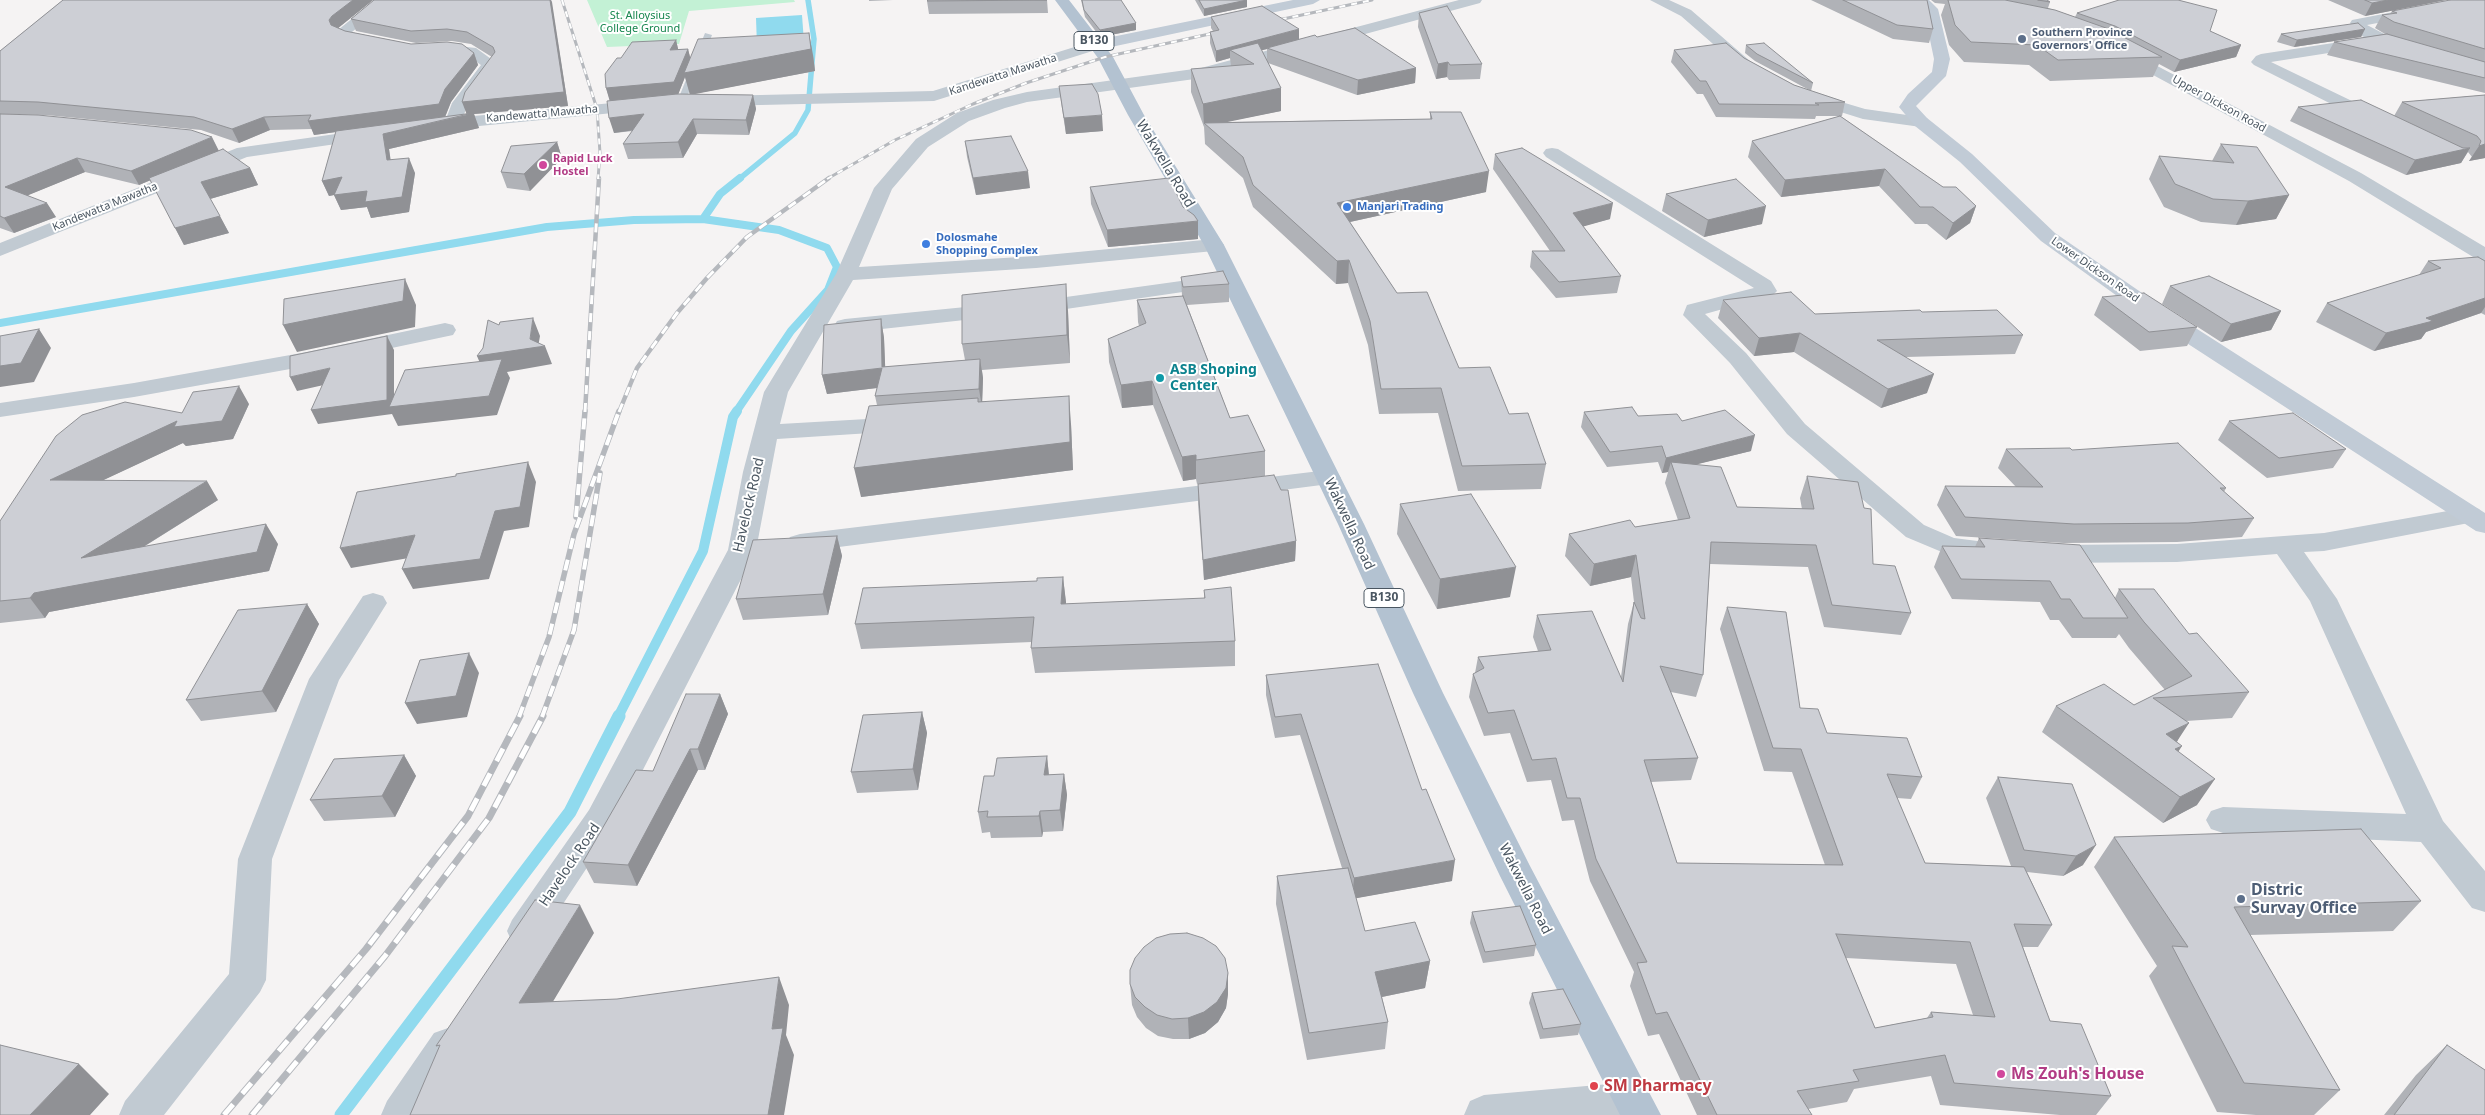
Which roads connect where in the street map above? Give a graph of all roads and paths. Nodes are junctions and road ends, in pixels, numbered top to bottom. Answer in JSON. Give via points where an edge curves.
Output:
{"nodes":[{"id":1,"x":384,"y":0,"type":"edge"},
{"id":2,"x":1062,"y":0,"type":"edge"},
{"id":3,"x":1313,"y":0,"type":"edge"},
{"id":4,"x":1475,"y":0,"type":"edge"},
{"id":5,"x":1657,"y":0,"type":"edge"},
{"id":6,"x":2478,"y":0,"type":"edge"},
{"id":7,"x":1934,"y":6,"type":"edge"},
{"id":8,"x":708,"y":35,"type":"dead end"},
{"id":9,"x":2381,"y":40,"type":"junction"},
{"id":10,"x":388,"y":45,"type":"edge"},
{"id":11,"x":1097,"y":45,"type":"junction"},
{"id":12,"x":2400,"y":46,"type":"edge"},
{"id":13,"x":2112,"y":47,"type":"edge"},
{"id":14,"x":425,"y":50,"type":"edge"},
{"id":15,"x":1764,"y":75,"type":"edge"},
{"id":16,"x":1120,"y":85,"type":"junction"},
{"id":17,"x":1797,"y":93,"type":"edge"},
{"id":18,"x":681,"y":102,"type":"junction"},
{"id":19,"x":1921,"y":122,"type":"junction"},
{"id":20,"x":453,"y":123,"type":"junction"},
{"id":21,"x":2384,"y":123,"type":"edge"},
{"id":22,"x":424,"y":127,"type":"edge"},
{"id":23,"x":386,"y":132,"type":"edge"},
{"id":24,"x":219,"y":142,"type":"dead end"},
{"id":25,"x":242,"y":152,"type":"junction"},
{"id":26,"x":1552,"y":153,"type":"dead end"},
{"id":27,"x":1214,"y":244,"type":"junction"},
{"id":28,"x":0,"y":250,"type":"edge"},
{"id":29,"x":2485,"y":256,"type":"edge"},
{"id":30,"x":846,"y":274,"type":"junction"},
{"id":31,"x":1232,"y":280,"type":"junction"},
{"id":32,"x":814,"y":329,"type":"junction"},
{"id":33,"x":445,"y":330,"type":"dead end"},
{"id":34,"x":0,"y":410,"type":"edge"},
{"id":35,"x":921,"y":423,"type":"edge"},
{"id":36,"x":766,"y":432,"type":"junction"},
{"id":37,"x":1328,"y":478,"type":"junction"},
{"id":38,"x":2477,"y":520,"type":"edge"},
{"id":39,"x":2284,"y":544,"type":"junction"},
{"id":40,"x":742,"y":550,"type":"junction"},
{"id":41,"x":373,"y":603,"type":"dead end"},
{"id":42,"x":2223,"y":820,"type":"dead end"},
{"id":43,"x":2430,"y":829,"type":"junction"},
{"id":44,"x":2485,"y":898,"type":"edge"},
{"id":45,"x":512,"y":950,"type":"edge"},
{"id":46,"x":462,"y":1024,"type":"edge"},
{"id":47,"x":1636,"y":1108,"type":"edge"},
{"id":48,"x":139,"y":1115,"type":"edge"},
{"id":49,"x":401,"y":1115,"type":"edge"},
{"id":50,"x":1484,"y":1115,"type":"edge"}],
"edges":[{"from":1,"to":10,"type":"street","via":[[364,12],[342,33],[351,38]]},
{"from":2,"to":11,"type":"main road","name":"Wakwella Road","number":"B130"},
{"from":3,"to":11,"type":"street"},
{"from":4,"to":16,"type":"street","name":"Havelock Road","via":[[1202,73]]},
{"from":5,"to":15,"type":"street","via":[[1686,13],[1748,66]]},
{"from":6,"to":9,"type":"street","via":[[2357,23],[2365,32]]},
{"from":7,"to":19,"type":"street","name":"Lower Dickson Road","via":[[1942,59],[1940,73],[1907,107]]},
{"from":8,"to":18,"type":"lane"},
{"from":9,"to":12,"type":"street"},
{"from":9,"to":21,"type":"street","via":[[2261,59],[2259,62]]},
{"from":11,"to":16,"type":"main road","name":"Wakwella Road","number":"B130"},
{"from":11,"to":18,"type":"street","name":"Kandewatta Mawatha","via":[[948,94]]},
{"from":13,"to":29,"type":"street","name":"Upper Dickson Road","via":[[2355,177]]},
{"from":14,"to":20,"type":"street","via":[[452,48],[471,51],[490,64],[460,102]]},
{"from":16,"to":27,"type":"main road","name":"Wakwella Road","number":"B130"},
{"from":16,"to":30,"type":"street","name":"Havelock Road","via":[[999,104],[963,116],[922,143],[883,188]]},
{"from":17,"to":19,"type":"street","via":[[1863,114]]},
{"from":18,"to":20,"type":"street","name":"Kandewatta Mawatha"},
{"from":19,"to":38,"type":"street","name":"Lower Dickson Road","via":[[1966,158],[2048,237],[2150,309]]},
{"from":20,"to":22,"type":"street","name":"Kandewatta Mawatha"},
{"from":23,"to":25,"type":"street","name":"Kandewatta Mawatha"},
{"from":24,"to":25,"type":"street"},
{"from":25,"to":28,"type":"street","name":"Kandewatta Mawatha"},
{"from":26,"to":39,"type":"street","via":[[1764,285],[1766,291],[1695,310],[1694,315],[1738,358],[1796,429],[1915,531],[1928,538],[1949,546],[2064,554],[2177,553]]},
{"from":27,"to":30,"type":"street","via":[[1036,262]]},
{"from":27,"to":31,"type":"main road","name":"Wakwella Road","number":"B130"},
{"from":30,"to":32,"type":"street","name":"Havelock Road"},
{"from":31,"to":32,"type":"street","via":[[1066,303]]},
{"from":31,"to":37,"type":"main road","name":"Wakwella Road","number":"B130"},
{"from":32,"to":36,"type":"street","name":"Havelock Road","via":[[776,392]]},
{"from":33,"to":34,"type":"street","via":[[163,385]]},
{"from":35,"to":36,"type":"street"},
{"from":36,"to":40,"type":"street","name":"Havelock Road"},
{"from":37,"to":40,"type":"street"},
{"from":37,"to":47,"type":"main road","name":"Wakwella Road","number":"B130","via":[[1432,702]]},
{"from":38,"to":39,"type":"street","via":[[2324,542]]},
{"from":39,"to":43,"type":"street","via":[[2323,599]]},
{"from":40,"to":45,"type":"street","name":"Havelock Road","via":[[601,819]]},
{"from":41,"to":48,"type":"street","via":[[324,679],[255,859],[247,980]]},
{"from":42,"to":43,"type":"street"},
{"from":43,"to":44,"type":"street"},
{"from":46,"to":49,"type":"street"},
{"from":47,"to":50,"type":"street"}]}
